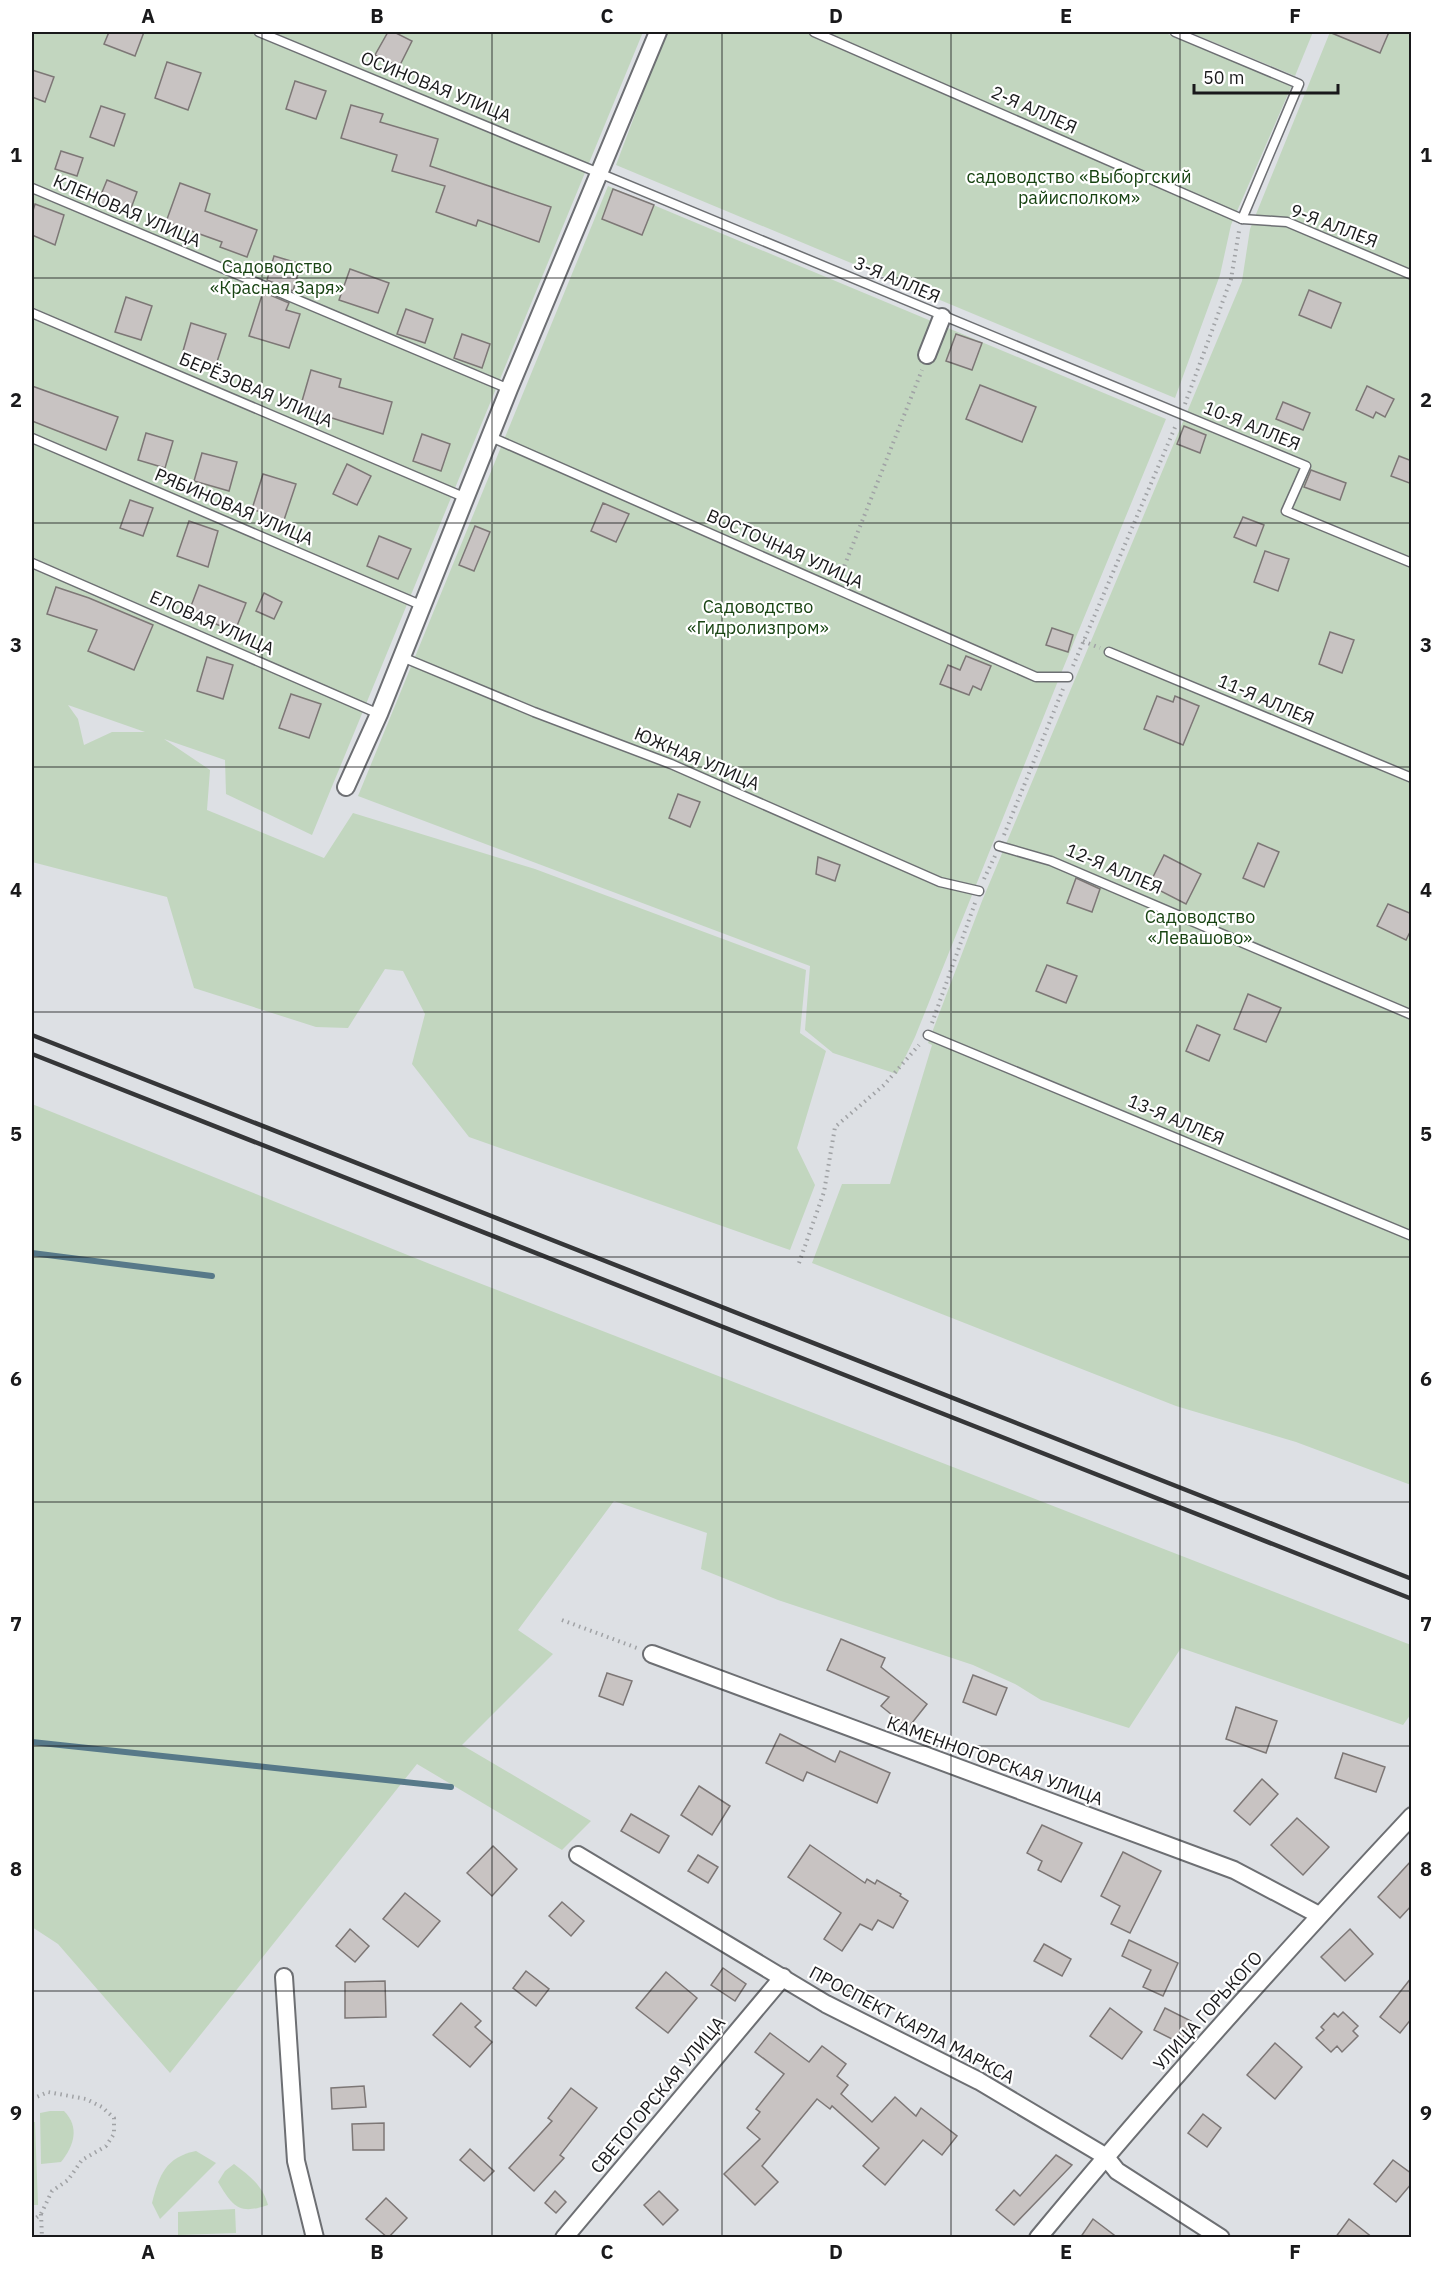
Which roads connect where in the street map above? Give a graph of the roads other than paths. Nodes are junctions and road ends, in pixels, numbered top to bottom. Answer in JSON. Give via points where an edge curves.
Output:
{"nodes":[{"id":1,"x":259,"y":32,"type":"edge"},
{"id":2,"x":658,"y":32,"type":"edge"},
{"id":3,"x":814,"y":32,"type":"edge"},
{"id":4,"x":1175,"y":32,"type":"edge"},
{"id":5,"x":601,"y":173,"type":"junction"},
{"id":6,"x":32,"y":188,"type":"edge"},
{"id":7,"x":1242,"y":219,"type":"junction"},
{"id":8,"x":1412,"y":275,"type":"edge"},
{"id":9,"x":32,"y":314,"type":"edge"},
{"id":10,"x":942,"y":317,"type":"junction"},
{"id":11,"x":927,"y":355,"type":"road end"},
{"id":12,"x":509,"y":389,"type":"junction"},
{"id":13,"x":1180,"y":415,"type":"joint"},
{"id":14,"x":491,"y":437,"type":"junction"},
{"id":15,"x":32,"y":438,"type":"edge"},
{"id":16,"x":467,"y":498,"type":"junction"},
{"id":17,"x":32,"y":563,"type":"edge"},
{"id":18,"x":1412,"y":563,"type":"edge"},
{"id":19,"x":424,"y":606,"type":"junction"},
{"id":20,"x":1109,"y":652,"type":"dead end"},
{"id":21,"x":402,"y":657,"type":"junction"},
{"id":22,"x":1068,"y":677,"type":"road end"},
{"id":23,"x":380,"y":714,"type":"junction"},
{"id":24,"x":1412,"y":778,"type":"edge"},
{"id":25,"x":346,"y":787,"type":"dead end"},
{"id":26,"x":999,"y":846,"type":"road end"},
{"id":27,"x":979,"y":891,"type":"road end"},
{"id":28,"x":1412,"y":1015,"type":"edge"},
{"id":29,"x":928,"y":1035,"type":"road end"},
{"id":30,"x":1412,"y":1236,"type":"edge"},
{"id":31,"x":652,"y":1654,"type":"road end"},
{"id":32,"x":1412,"y":1816,"type":"edge"},
{"id":33,"x":578,"y":1855,"type":"dead end"},
{"id":34,"x":1319,"y":1915,"type":"junction"},
{"id":35,"x":284,"y":1977,"type":"dead end"},
{"id":36,"x":783,"y":1977,"type":"junction"},
{"id":37,"x":1105,"y":2156,"type":"junction"},
{"id":38,"x":315,"y":2238,"type":"edge"},
{"id":39,"x":564,"y":2238,"type":"edge"},
{"id":40,"x":1038,"y":2238,"type":"edge"},
{"id":41,"x":1221,"y":2238,"type":"edge"}],
"edges":[{"from":1,"to":5,"type":"lane","name":"ОСИНОВАЯ УЛИЦА"},
{"from":2,"to":5,"type":"street"},
{"from":3,"to":7,"type":"lane","name":"2-Я АЛЛЕЯ"},
{"from":4,"to":7,"type":"lane","via":[[1299,84]]},
{"from":5,"to":10,"type":"lane","name":"3-Я АЛЛЕЯ"},
{"from":5,"to":12,"type":"street"},
{"from":6,"to":12,"type":"lane","name":"КЛЕНОВАЯ УЛИЦА"},
{"from":7,"to":8,"type":"lane","name":"9-Я АЛЛЕЯ","via":[[1287,222]]},
{"from":9,"to":16,"type":"lane","name":"БЕРЁЗОВАЯ УЛИЦА"},
{"from":10,"to":11,"type":"street"},
{"from":10,"to":13,"type":"lane","name":"3-Я АЛЛЕЯ"},
{"from":12,"to":14,"type":"street"},
{"from":13,"to":18,"type":"lane","name":"10-Я АЛЛЕЯ","via":[[1306,466],[1286,511]]},
{"from":14,"to":16,"type":"street"},
{"from":14,"to":22,"type":"lane","name":"ВОСТОЧНАЯ УЛИЦА","via":[[1036,677]]},
{"from":15,"to":19,"type":"lane","name":"РЯБИНОВАЯ УЛИЦА"},
{"from":16,"to":19,"type":"street"},
{"from":17,"to":23,"type":"lane","name":"ЕЛОВАЯ УЛИЦА"},
{"from":19,"to":21,"type":"street"},
{"from":20,"to":24,"type":"lane","name":"11-Я АЛЛЕЯ"},
{"from":21,"to":23,"type":"street"},
{"from":21,"to":27,"type":"lane","name":"ЮЖНАЯ УЛИЦА","via":[[670,764],[939,882]]},
{"from":23,"to":25,"type":"street"},
{"from":26,"to":28,"type":"lane","name":"12-Я АЛЛЕЯ","via":[[1051,861]]},
{"from":29,"to":30,"type":"lane","name":"13-Я АЛЛЕЯ"},
{"from":31,"to":34,"type":"street","name":"КАМЕННОГОРСКАЯ УЛИЦА","via":[[1234,1870]]},
{"from":32,"to":34,"type":"street","name":"УЛИЦА ГОРЬКОГО"},
{"from":33,"to":36,"type":"street","name":"ПРОСПЕКТ КАРЛА МАРКСА"},
{"from":34,"to":37,"type":"street","name":"УЛИЦА ГОРЬКОГО"},
{"from":35,"to":38,"type":"street","via":[[296,2161]]},
{"from":36,"to":37,"type":"street","name":"ПРОСПЕКТ КАРЛА МАРКСА","via":[[826,2004],[979,2081]]},
{"from":36,"to":39,"type":"street","name":"СВЕТОГОРСКАЯ УЛИЦА"},
{"from":37,"to":40,"type":"street","name":"УЛИЦА ГОРЬКОГО"},
{"from":37,"to":41,"type":"street","name":"ПРОСПЕКТ КАРЛА МАРКСА","via":[[1117,2170]]}]}
